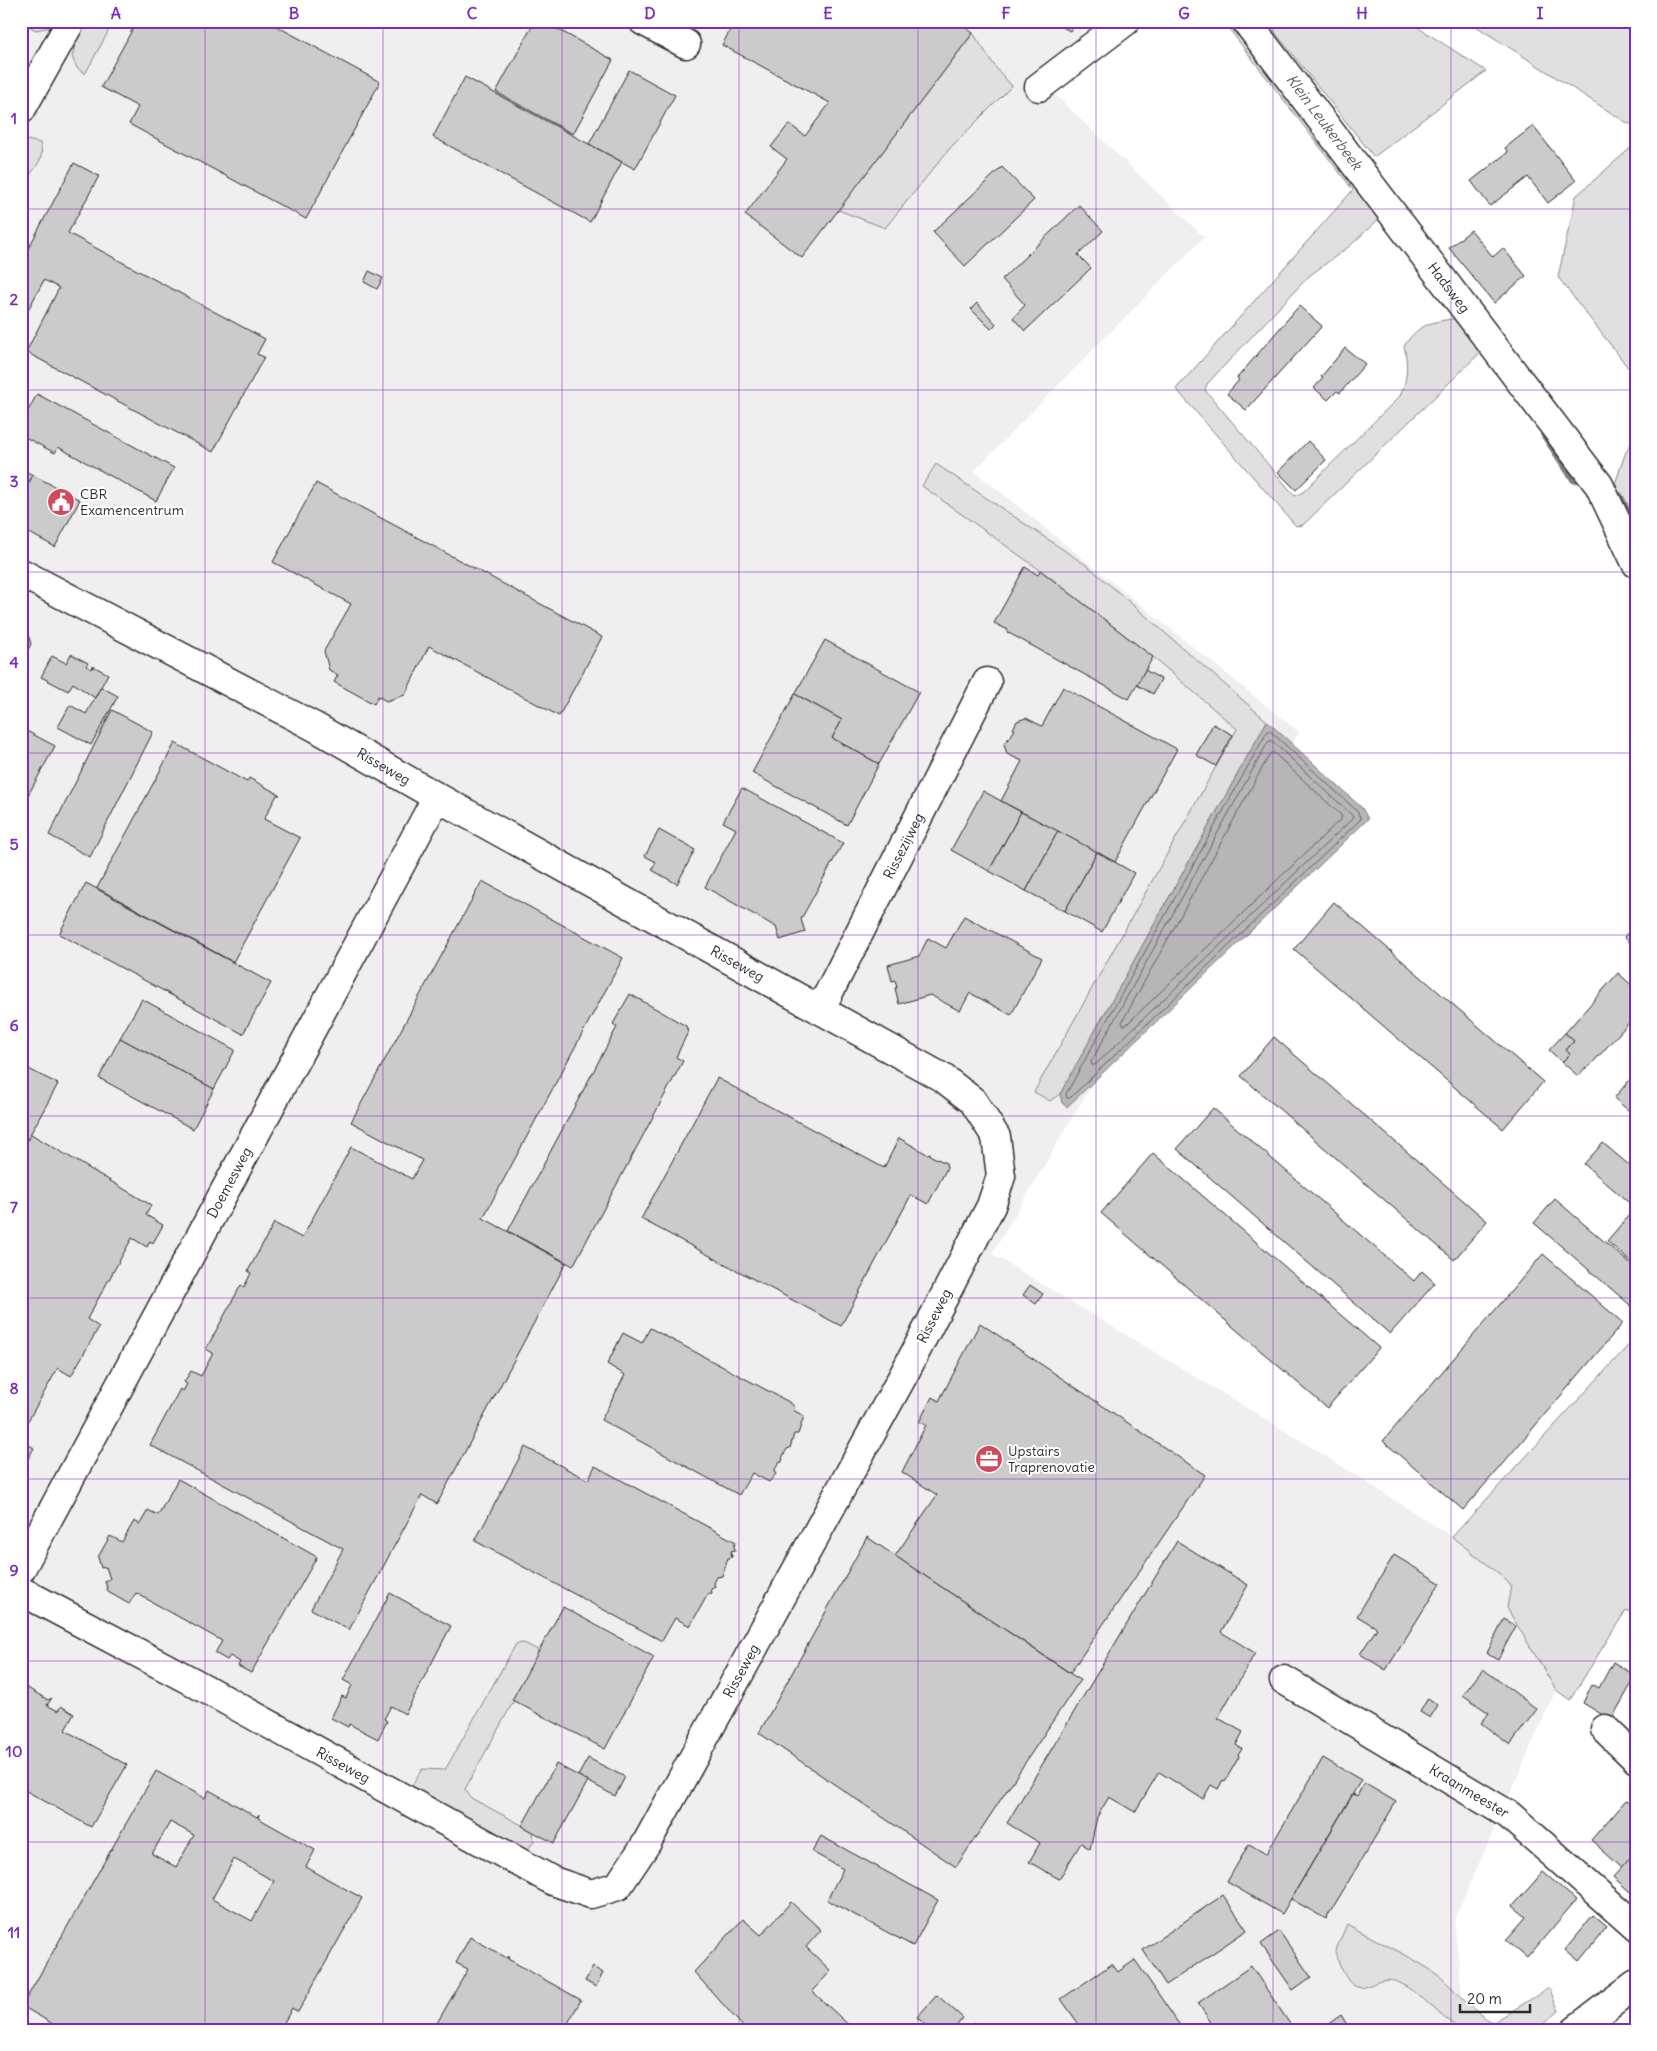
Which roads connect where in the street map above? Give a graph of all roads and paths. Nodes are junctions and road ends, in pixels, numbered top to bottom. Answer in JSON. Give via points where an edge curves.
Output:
{"nodes":[{"id":1,"x":72,"y":21,"type":"edge"},
{"id":2,"x":643,"y":21,"type":"edge"},
{"id":3,"x":1126,"y":21,"type":"edge"},
{"id":4,"x":1246,"y":21,"type":"edge"},
{"id":5,"x":686,"y":44,"type":"dead end"},
{"id":6,"x":1040,"y":87,"type":"dead end"},
{"id":7,"x":21,"y":110,"type":"edge"},
{"id":8,"x":1636,"y":563,"type":"edge"},
{"id":9,"x":21,"y":573,"type":"edge"},
{"id":10,"x":987,"y":682,"type":"dead end"},
{"id":11,"x":437,"y":797,"type":"junction"},
{"id":12,"x":820,"y":1010,"type":"junction"},
{"id":13,"x":21,"y":1569,"type":"edge"},
{"id":14,"x":21,"y":1591,"type":"edge"},
{"id":15,"x":1284,"y":1680,"type":"dead end"},
{"id":16,"x":1605,"y":1729,"type":"dead end"},
{"id":17,"x":1636,"y":1759,"type":"edge"},
{"id":18,"x":1636,"y":1927,"type":"edge"},
{"id":19,"x":1636,"y":1984,"type":"edge"},
{"id":20,"x":1575,"y":2030,"type":"edge"}],
"edges":[{"from":1,"to":7,"type":"street"},
{"from":2,"to":5,"type":"street"},
{"from":3,"to":6,"type":"street"},
{"from":4,"to":8,"type":"street","name":"Hadsweg","via":[[1598,485]]},
{"from":9,"to":11,"type":"street","name":"Risseweg","via":[[315,727]]},
{"from":10,"to":12,"type":"street","name":"Rissezijweg"},
{"from":11,"to":12,"type":"street","name":"Risseweg"},
{"from":11,"to":13,"type":"street","name":"Doemesweg"},
{"from":12,"to":14,"type":"street","name":"Risseweg","via":[[943,1078],[973,1101],[996,1137],[1001,1176],[991,1206],[904,1374],[646,1844],[618,1886],[591,1894],[553,1881]]},
{"from":15,"to":18,"type":"street","name":"Kraanmeester","via":[[1509,1815]]},
{"from":16,"to":17,"type":"street"},
{"from":19,"to":20,"type":"street"}]}
